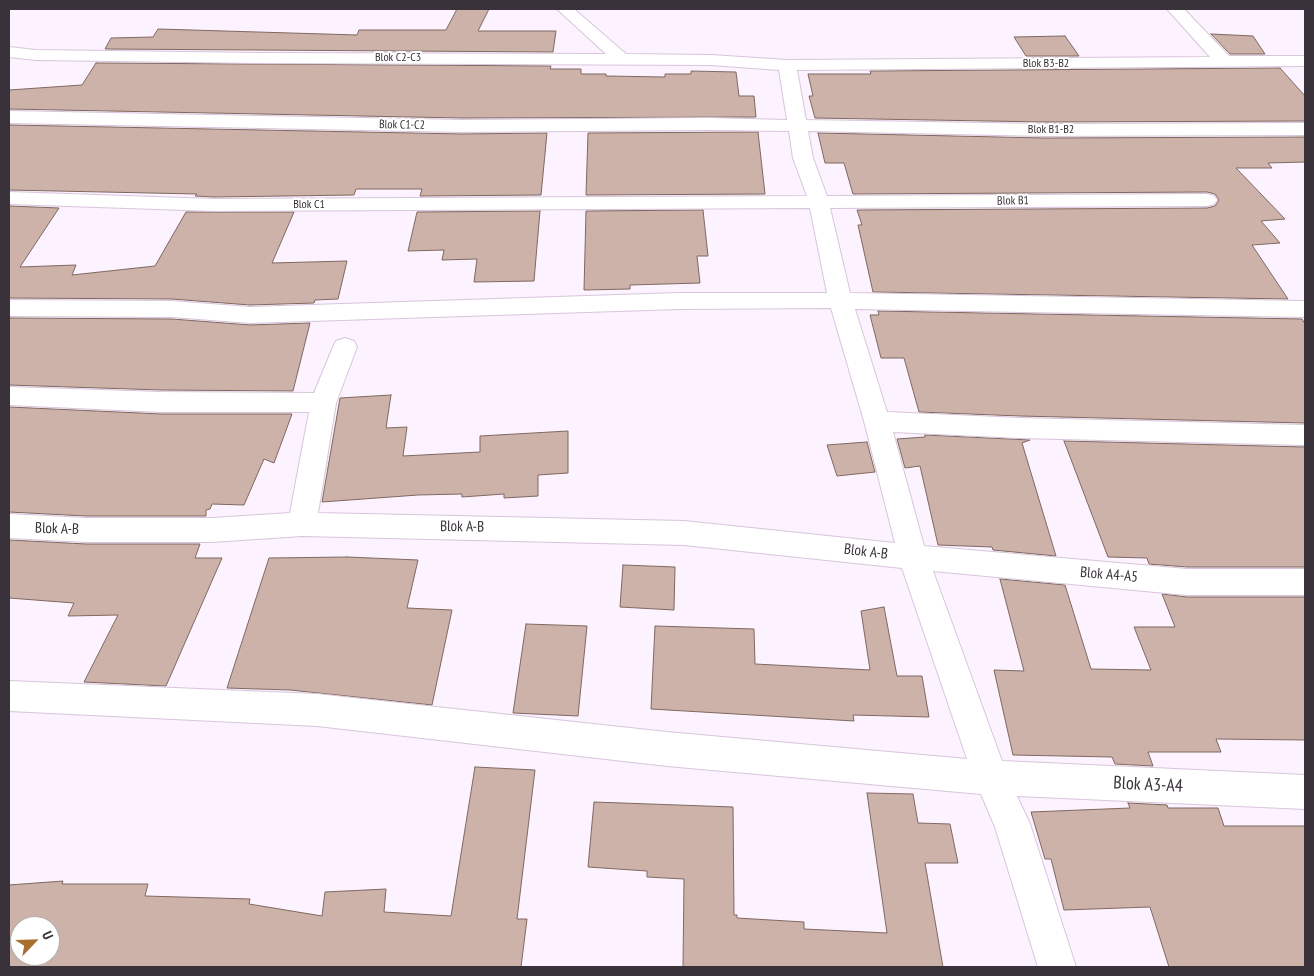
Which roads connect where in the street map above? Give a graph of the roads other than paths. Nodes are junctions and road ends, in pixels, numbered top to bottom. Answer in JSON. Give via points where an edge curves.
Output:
{"nodes":[{"id":1,"x":565,"y":9,"type":"edge"},
{"id":2,"x":1175,"y":9,"type":"edge"},
{"id":3,"x":9,"y":52,"type":"edge"},
{"id":4,"x":621,"y":59,"type":"junction"},
{"id":5,"x":1305,"y":61,"type":"edge"},
{"id":6,"x":1225,"y":62,"type":"junction"},
{"id":7,"x":787,"y":65,"type":"junction"},
{"id":8,"x":9,"y":118,"type":"edge"},
{"id":9,"x":796,"y":126,"type":"junction"},
{"id":10,"x":1305,"y":129,"type":"edge"},
{"id":11,"x":17,"y":198,"type":"edge"},
{"id":12,"x":1207,"y":200,"type":"dead end"},
{"id":13,"x":819,"y":203,"type":"junction"},
{"id":14,"x":841,"y":302,"type":"junction"},
{"id":15,"x":9,"y":308,"type":"edge"},
{"id":16,"x":1305,"y":309,"type":"edge"},
{"id":17,"x":345,"y":347,"type":"dead end"},
{"id":18,"x":9,"y":396,"type":"edge"},
{"id":19,"x":323,"y":403,"type":"junction"},
{"id":20,"x":877,"y":421,"type":"junction"},
{"id":21,"x":1305,"y":434,"type":"edge"},
{"id":22,"x":302,"y":524,"type":"junction"},
{"id":23,"x":9,"y":526,"type":"edge"},
{"id":24,"x":913,"y":557,"type":"junction"},
{"id":25,"x":1305,"y":582,"type":"edge"},
{"id":26,"x":9,"y":696,"type":"edge"},
{"id":27,"x":991,"y":778,"type":"junction"},
{"id":28,"x":1305,"y":792,"type":"edge"},
{"id":29,"x":1057,"y":967,"type":"edge"}],
"edges":[{"from":1,"to":4,"type":"street"},
{"from":2,"to":6,"type":"street"},
{"from":3,"to":4,"type":"street","name":"Blok C2-C3","via":[[259,58]]},
{"from":4,"to":7,"type":"street","name":"Blok C2-C3"},
{"from":5,"to":6,"type":"street","name":"Blok B3-B2"},
{"from":6,"to":7,"type":"street","name":"Blok B3-B2"},
{"from":7,"to":9,"type":"street"},
{"from":8,"to":9,"type":"street","name":"Blok C1-C2","via":[[462,126]]},
{"from":9,"to":10,"type":"street","name":"Blok B1-B2","via":[[1045,130]]},
{"from":9,"to":13,"type":"street"},
{"from":11,"to":13,"type":"street","name":"Blok C1","via":[[214,206]]},
{"from":12,"to":13,"type":"street","name":"Blok B1"},
{"from":13,"to":14,"type":"street"},
{"from":14,"to":15,"type":"street","via":[[679,301],[250,315],[172,309]]},
{"from":14,"to":16,"type":"street"},
{"from":14,"to":20,"type":"street"},
{"from":17,"to":19,"type":"street"},
{"from":18,"to":19,"type":"street","via":[[161,402]]},
{"from":19,"to":22,"type":"street"},
{"from":20,"to":21,"type":"street","via":[[1020,428]]},
{"from":20,"to":24,"type":"street"},
{"from":22,"to":23,"type":"street","name":"Blok A-B","via":[[212,530]]},
{"from":22,"to":24,"type":"street","name":"Blok A-B","via":[[684,533]]},
{"from":24,"to":25,"type":"street","name":"Blok A4-A5","via":[[1187,582]]},
{"from":24,"to":27,"type":"street"},
{"from":26,"to":27,"type":"street","name":"Blok A3-A4","via":[[317,710],[667,749]]},
{"from":27,"to":28,"type":"street","name":"Blok A3-A4"},
{"from":27,"to":29,"type":"street","via":[[1012,824]]}]}
